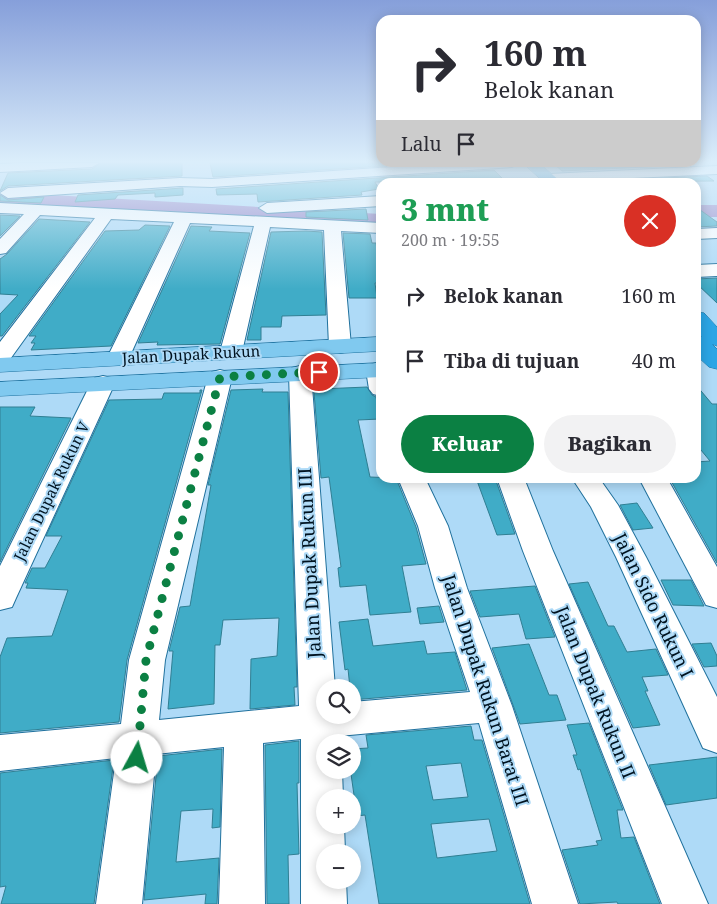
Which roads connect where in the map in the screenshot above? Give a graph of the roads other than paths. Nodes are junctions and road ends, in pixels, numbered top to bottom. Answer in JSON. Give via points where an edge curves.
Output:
{"nodes":[{"id":1,"x":193,"y":205,"type":"edge"},
{"id":2,"x":306,"y":205,"type":"edge"},
{"id":3,"x":0,"y":208,"type":"edge"},
{"id":4,"x":37,"y":209,"type":"junction"},
{"id":5,"x":108,"y":212,"type":"junction"},
{"id":6,"x":193,"y":213,"type":"junction"},
{"id":7,"x":263,"y":222,"type":"junction"},
{"id":8,"x":332,"y":226,"type":"junction"},
{"id":9,"x":376,"y":228,"type":"edge"},
{"id":10,"x":717,"y":233,"type":"edge"},
{"id":11,"x":701,"y":234,"type":"edge"},
{"id":12,"x":0,"y":250,"type":"edge"},
{"id":13,"x":717,"y":270,"type":"edge"},
{"id":14,"x":701,"y":271,"type":"edge"},
{"id":15,"x":376,"y":344,"type":"edge"},
{"id":16,"x":340,"y":346,"type":"junction"},
{"id":17,"x":0,"y":358,"type":"edge"},
{"id":18,"x":118,"y":358,"type":"junction"},
{"id":19,"x":0,"y":365,"type":"edge"},
{"id":20,"x":226,"y":365,"type":"junction"},
{"id":21,"x":300,"y":373,"type":"junction"},
{"id":22,"x":376,"y":377,"type":"edge"},
{"id":23,"x":103,"y":383,"type":"junction"},
{"id":24,"x":0,"y":390,"type":"edge"},
{"id":25,"x":414,"y":483,"type":"edge"},
{"id":26,"x":512,"y":483,"type":"edge"},
{"id":27,"x":589,"y":483,"type":"edge"},
{"id":28,"x":655,"y":483,"type":"edge"},
{"id":29,"x":717,"y":596,"type":"edge"},
{"id":30,"x":0,"y":598,"type":"edge"},
{"id":31,"x":316,"y":682,"type":"edge"},
{"id":32,"x":493,"y":706,"type":"junction"},
{"id":33,"x":361,"y":717,"type":"edge"},
{"id":34,"x":316,"y":721,"type":"edge"},
{"id":35,"x":318,"y":724,"type":"edge"},
{"id":36,"x":244,"y":728,"type":"junction"},
{"id":37,"x":717,"y":736,"type":"edge"},
{"id":38,"x":138,"y":740,"type":"junction"},
{"id":39,"x":0,"y":753,"type":"edge"},
{"id":40,"x":119,"y":904,"type":"edge"},
{"id":41,"x":242,"y":904,"type":"edge"},
{"id":42,"x":324,"y":904,"type":"edge"},
{"id":43,"x":555,"y":904,"type":"edge"},
{"id":44,"x":685,"y":904,"type":"edge"}],
"edges":[{"from":1,"to":6,"type":"street"},
{"from":2,"to":6,"type":"street"},
{"from":3,"to":4,"type":"street"},
{"from":4,"to":5,"type":"street"},
{"from":4,"to":12,"type":"street"},
{"from":5,"to":6,"type":"street"},
{"from":5,"to":17,"type":"street"},
{"from":6,"to":7,"type":"street"},
{"from":6,"to":18,"type":"street"},
{"from":7,"to":8,"type":"street"},
{"from":7,"to":20,"type":"street"},
{"from":8,"to":9,"type":"street"},
{"from":8,"to":16,"type":"street"},
{"from":10,"to":11,"type":"street"},
{"from":13,"to":14,"type":"street"},
{"from":15,"to":16,"type":"main road","name":"Jalan Dupak Rukun"},
{"from":16,"to":20,"type":"main road","name":"Jalan Dupak Rukun"},
{"from":18,"to":19,"type":"main road","name":"Jalan Dupak Rukun"},
{"from":18,"to":20,"type":"main road","name":"Jalan Dupak Rukun"},
{"from":20,"to":21,"type":"main road","name":"Jalan Dupak Rukun"},
{"from":20,"to":23,"type":"main road","name":"Jalan Dupak Rukun"},
{"from":20,"to":38,"type":"street","via":[[146,660]]},
{"from":21,"to":22,"type":"main road","name":"Jalan Dupak Rukun"},
{"from":21,"to":31,"type":"street","name":"Jalan Dupak Rukun III"},
{"from":23,"to":24,"type":"main road","name":"Jalan Dupak Rukun"},
{"from":23,"to":30,"type":"street","name":"Jalan Dupak Rukun V"},
{"from":25,"to":32,"type":"street","name":"Jalan Dupak Rukun Barat III","via":[[433,526],[451,588]]},
{"from":26,"to":44,"type":"street","name":"Jalan Dupak Rukun II"},
{"from":27,"to":37,"type":"street","name":"Jalan Sido Rukun I","via":[[631,557]]},
{"from":28,"to":29,"type":"street"},
{"from":32,"to":33,"type":"street"},
{"from":32,"to":43,"type":"street","name":"Jalan Dupak Rukun Barat III"},
{"from":34,"to":36,"type":"street"},
{"from":35,"to":42,"type":"street","name":"Jalan Dupak Rukun III"},
{"from":36,"to":38,"type":"street"},
{"from":36,"to":41,"type":"street"},
{"from":38,"to":39,"type":"street"},
{"from":38,"to":40,"type":"street"}]}
